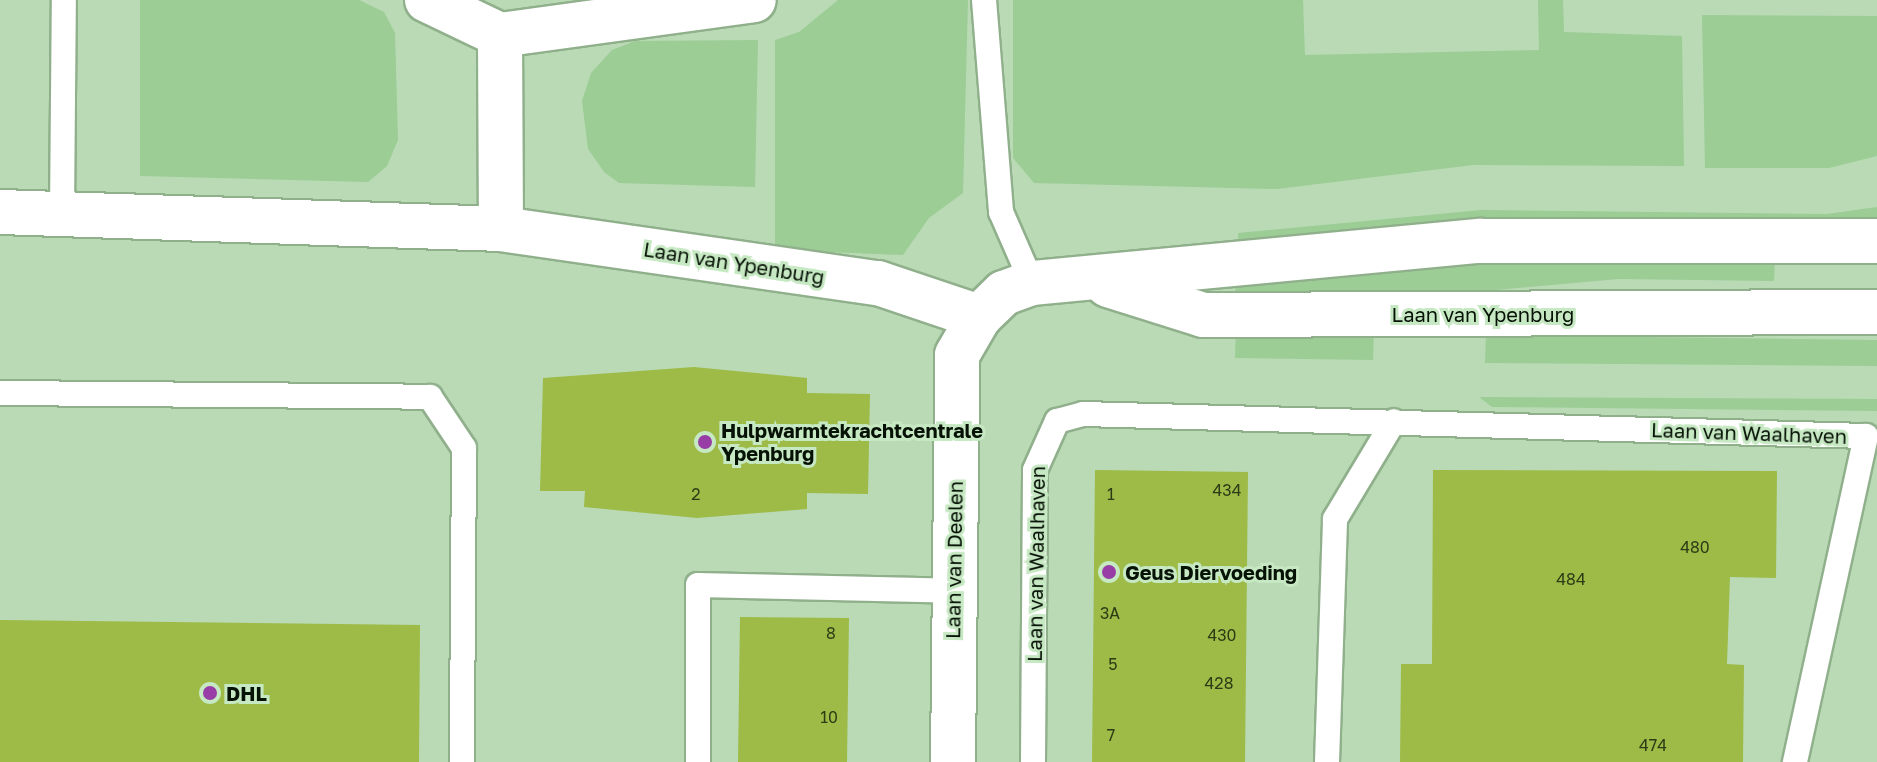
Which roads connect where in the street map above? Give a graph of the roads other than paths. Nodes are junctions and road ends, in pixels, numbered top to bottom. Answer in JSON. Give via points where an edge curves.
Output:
{"nodes":[{"id":1,"x":64,"y":0,"type":"edge"},
{"id":2,"x":427,"y":0,"type":"edge"},
{"id":3,"x":754,"y":0,"type":"edge"},
{"id":4,"x":984,"y":0,"type":"edge"},
{"id":5,"x":500,"y":35,"type":"junction"},
{"id":6,"x":0,"y":212,"type":"edge"},
{"id":7,"x":62,"y":212,"type":"junction"},
{"id":8,"x":501,"y":229,"type":"junction"},
{"id":9,"x":1877,"y":241,"type":"edge"},
{"id":10,"x":1094,"y":281,"type":"junction"},
{"id":11,"x":1032,"y":283,"type":"junction"},
{"id":12,"x":1877,"y":312,"type":"edge"},
{"id":13,"x":979,"y":317,"type":"junction"},
{"id":14,"x":0,"y":393,"type":"edge"},
{"id":15,"x":1394,"y":421,"type":"junction"},
{"id":16,"x":953,"y":591,"type":"junction"},
{"id":17,"x":462,"y":762,"type":"edge"},
{"id":18,"x":698,"y":762,"type":"edge"},
{"id":19,"x":953,"y":762,"type":"edge"},
{"id":20,"x":1033,"y":762,"type":"edge"},
{"id":21,"x":1327,"y":762,"type":"edge"},
{"id":22,"x":1795,"y":762,"type":"edge"}],
"edges":[{"from":1,"to":7,"type":"lane"},
{"from":2,"to":5,"type":"street"},
{"from":3,"to":5,"type":"street"},
{"from":4,"to":11,"type":"lane","via":[[1001,212]]},
{"from":5,"to":8,"type":"street"},
{"from":6,"to":7,"type":"street","name":"Laan van Ypenburg"},
{"from":7,"to":8,"type":"street","name":"Laan van Ypenburg"},
{"from":8,"to":13,"type":"street","name":"Laan van Ypenburg","via":[[878,283]]},
{"from":9,"to":10,"type":"street","name":"Laan van Ypenburg","via":[[1480,241]]},
{"from":10,"to":11,"type":"street","name":"Laan van Ypenburg"},
{"from":10,"to":12,"type":"street","name":"Laan van Ypenburg","via":[[1203,315]]},
{"from":11,"to":13,"type":"street","name":"Laan van Ypenburg","via":[[1004,293]]},
{"from":13,"to":16,"type":"street","name":"Laan van Deelen","via":[[957,355]]},
{"from":14,"to":17,"type":"lane","via":[[430,397],[464,448]]},
{"from":15,"to":20,"type":"lane","name":"Laan van Waalhaven","via":[[1083,414],[1057,421],[1035,470]]},
{"from":15,"to":21,"type":"lane","via":[[1335,519]]},
{"from":15,"to":22,"type":"lane","name":"Laan van Waalhaven","via":[[1866,436]]},
{"from":16,"to":18,"type":"lane","via":[[698,585]]},
{"from":16,"to":19,"type":"street","name":"Laan van Deelen"}]}
